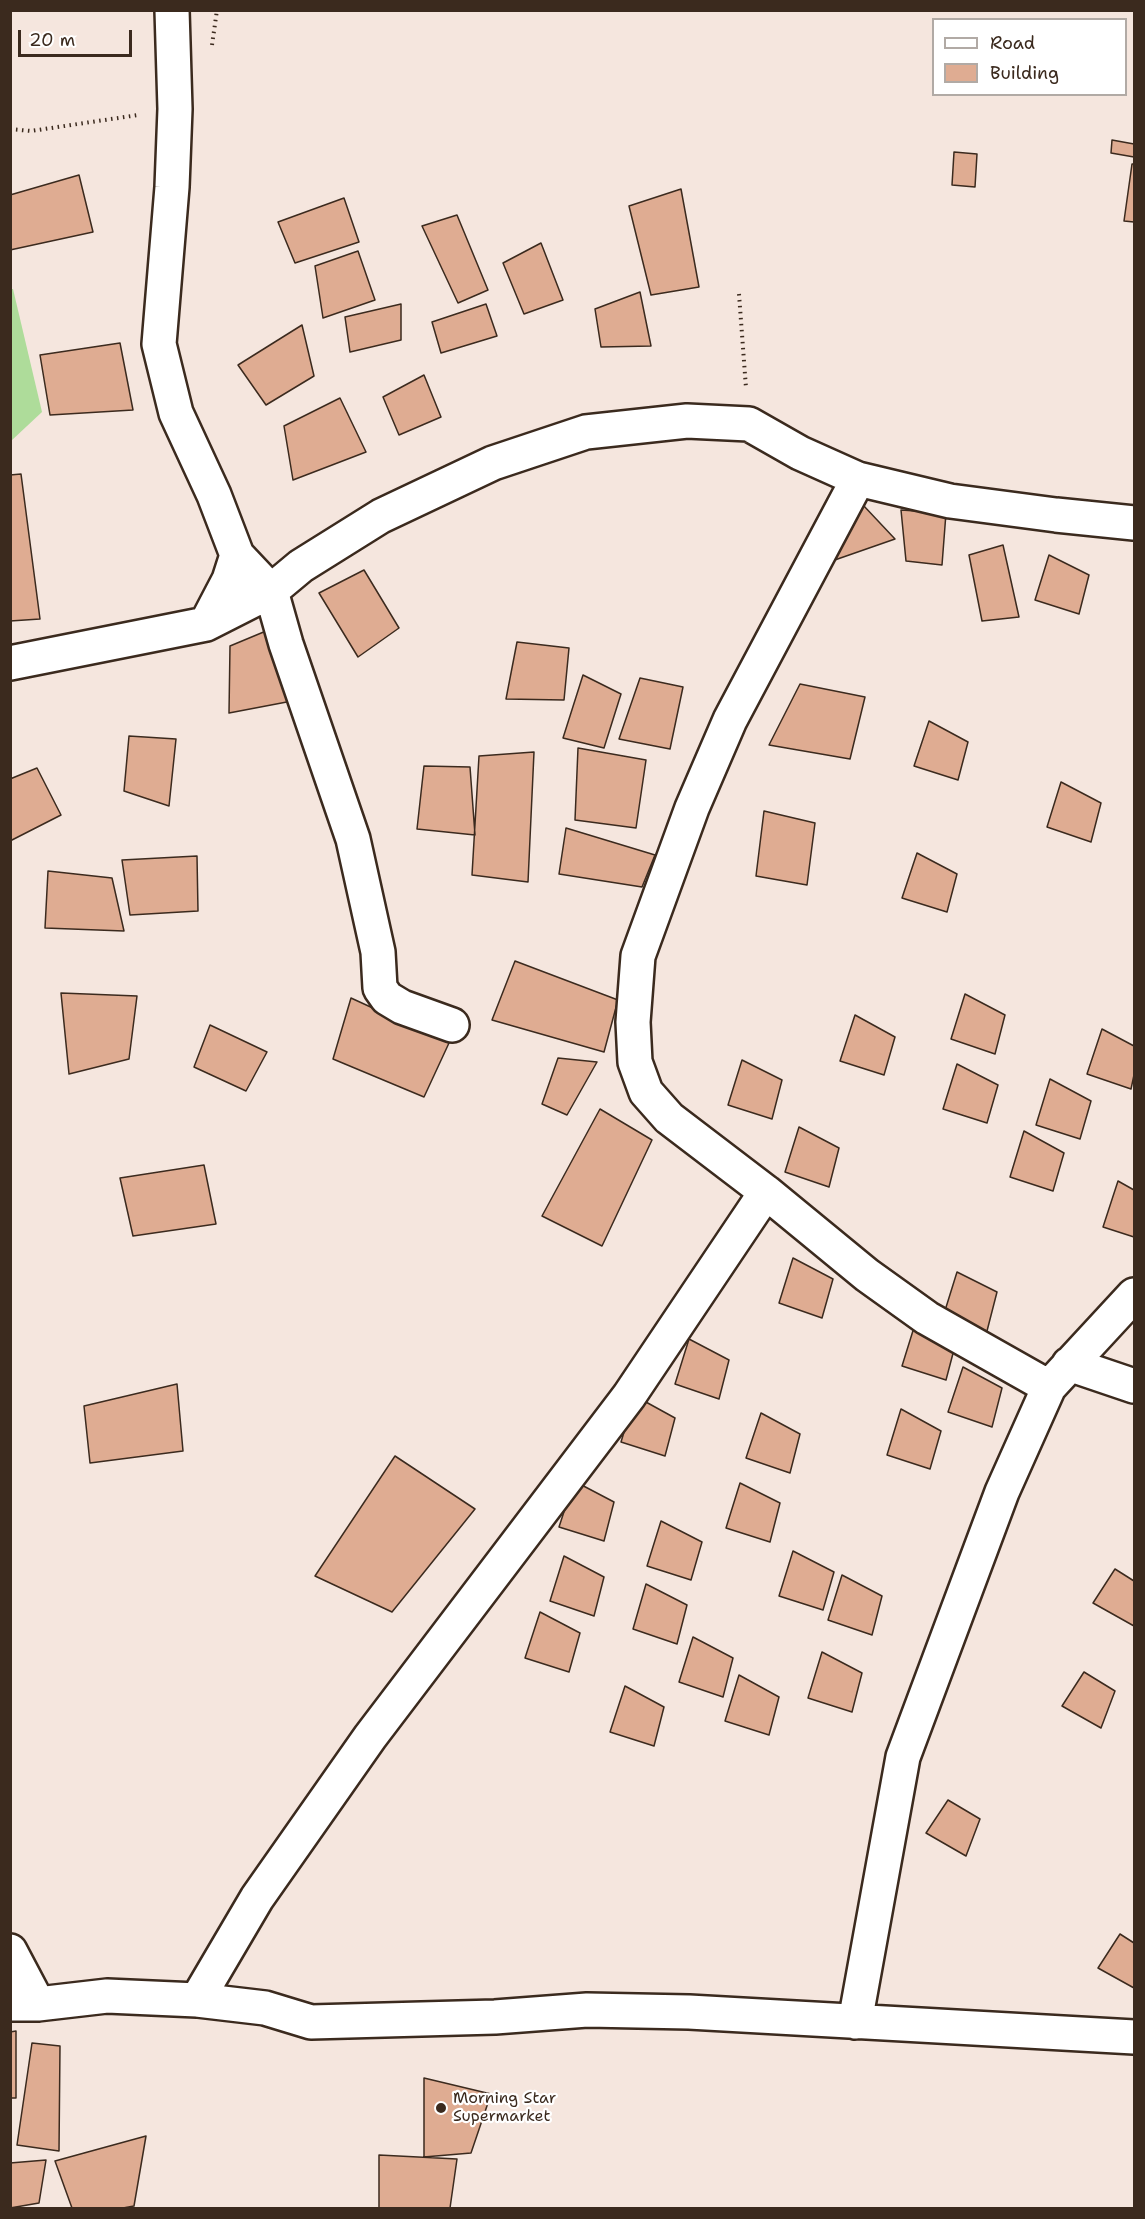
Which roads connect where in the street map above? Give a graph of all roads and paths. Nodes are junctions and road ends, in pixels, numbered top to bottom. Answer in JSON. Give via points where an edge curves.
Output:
{"nodes":[{"id":1,"x":172,"y":10,"type":"edge"},
{"id":2,"x":175,"y":109,"type":"junction"},
{"id":3,"x":10,"y":129,"type":"edge"},
{"id":4,"x":739,"y":294,"type":"dead end"},
{"id":5,"x":749,"y":424,"type":"junction"},
{"id":6,"x":858,"y":479,"type":"junction"},
{"id":7,"x":1134,"y":523,"type":"edge"},
{"id":8,"x":237,"y":555,"type":"junction"},
{"id":9,"x":271,"y":591,"type":"junction"},
{"id":10,"x":206,"y":624,"type":"junction"},
{"id":11,"x":10,"y":663,"type":"edge"},
{"id":12,"x":452,"y":1025,"type":"dead end"},
{"id":13,"x":766,"y":1192,"type":"junction"},
{"id":14,"x":1134,"y":1295,"type":"edge"},
{"id":15,"x":1059,"y":1376,"type":"junction"},
{"id":16,"x":1134,"y":1386,"type":"edge"},
{"id":17,"x":10,"y":1952,"type":"edge"},
{"id":18,"x":197,"y":2000,"type":"junction"},
{"id":19,"x":24,"y":2004,"type":"edge"},
{"id":20,"x":855,"y":2022,"type":"junction"},
{"id":21,"x":1134,"y":2037,"type":"edge"}],
"edges":[{"from":1,"to":2,"type":"street"},
{"from":2,"to":3,"type":"path","via":[[31,131]]},
{"from":2,"to":8,"type":"street","via":[[159,344],[176,413]]},
{"from":4,"to":5,"type":"path"},
{"from":5,"to":6,"type":"street"},
{"from":5,"to":9,"type":"street","via":[[687,421],[586,432],[493,463],[381,516],[301,566]]},
{"from":6,"to":7,"type":"street","via":[[950,501]]},
{"from":6,"to":13,"type":"street","via":[[730,720],[692,808],[638,956],[633,1022],[635,1062],[646,1092],[669,1118]]},
{"from":8,"to":9,"type":"street"},
{"from":8,"to":10,"type":"street"},
{"from":9,"to":10,"type":"street"},
{"from":9,"to":12,"type":"street","via":[[353,839],[378,952],[380,988],[402,1007]]},
{"from":10,"to":11,"type":"street"},
{"from":13,"to":15,"type":"street","via":[[867,1275],[927,1318]]},
{"from":13,"to":18,"type":"street","via":[[630,1395],[370,1737],[257,1898]]},
{"from":14,"to":15,"type":"street"},
{"from":15,"to":16,"type":"street"},
{"from":15,"to":20,"type":"street","via":[[1002,1492],[903,1757]]},
{"from":17,"to":19,"type":"street"},
{"from":18,"to":19,"type":"street","via":[[107,1996]]},
{"from":18,"to":20,"type":"street","via":[[265,2008],[311,2022],[587,2010]]},
{"from":20,"to":21,"type":"street"}]}
